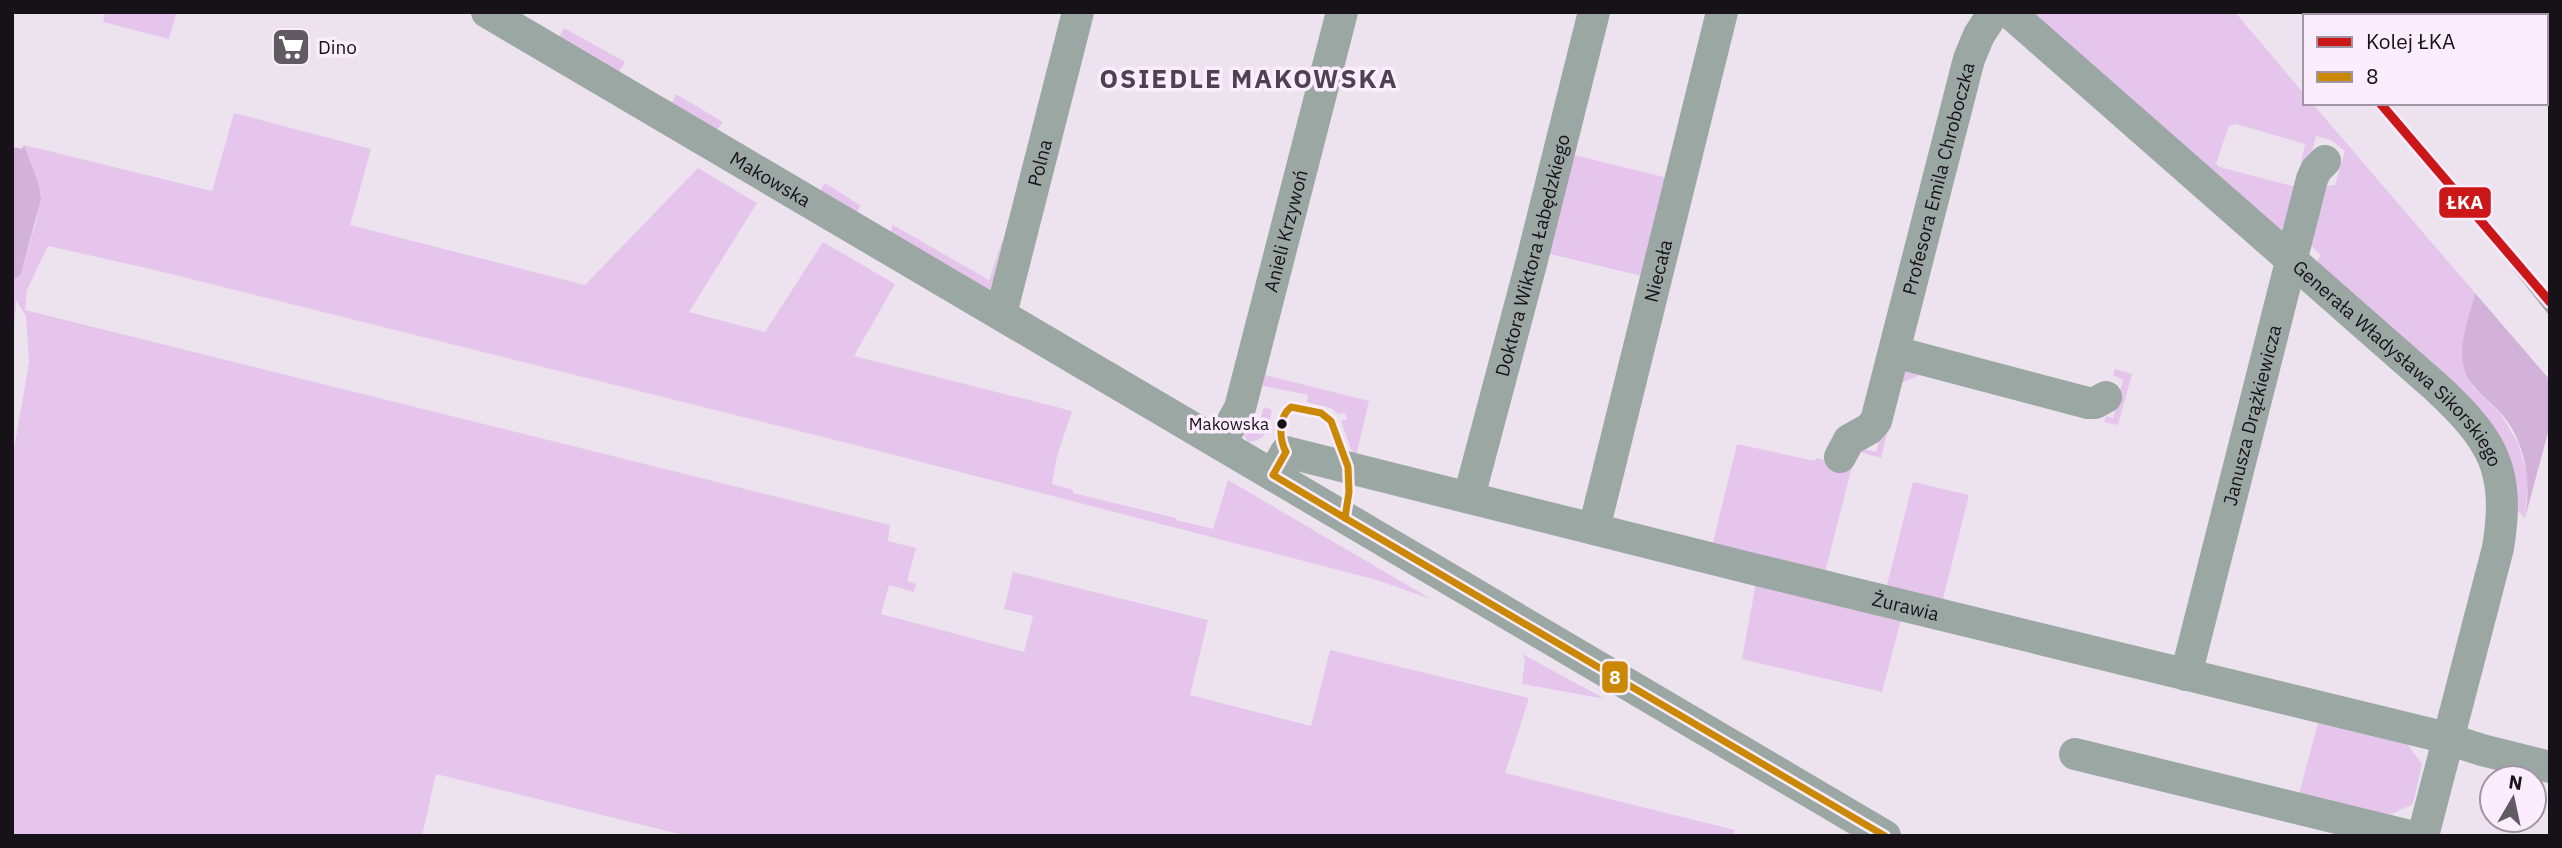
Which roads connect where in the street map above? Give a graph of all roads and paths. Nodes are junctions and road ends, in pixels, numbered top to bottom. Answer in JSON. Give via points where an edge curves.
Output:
{"nodes":[{"id":1,"x":487,"y":12,"type":"edge"},
{"id":2,"x":1078,"y":12,"type":"edge"},
{"id":3,"x":1342,"y":12,"type":"edge"},
{"id":4,"x":1594,"y":12,"type":"edge"},
{"id":5,"x":1722,"y":12,"type":"edge"},
{"id":6,"x":1994,"y":12,"type":"edge"},
{"id":7,"x":2009,"y":12,"type":"edge"},
{"id":8,"x":2325,"y":161,"type":"dead end"},
{"id":9,"x":2290,"y":260,"type":"junction"},
{"id":10,"x":1001,"y":314,"type":"junction"},
{"id":11,"x":1895,"y":352,"type":"junction"},
{"id":12,"x":2106,"y":397,"type":"dead end"},
{"id":13,"x":1220,"y":444,"type":"junction"},
{"id":14,"x":1840,"y":457,"type":"dead end"},
{"id":15,"x":1273,"y":475,"type":"junction"},
{"id":16,"x":1469,"y":497,"type":"junction"},
{"id":17,"x":1594,"y":529,"type":"junction"},
{"id":18,"x":2186,"y":675,"type":"junction"},
{"id":19,"x":2448,"y":739,"type":"junction"},
{"id":20,"x":2075,"y":754,"type":"dead end"},
{"id":21,"x":2550,"y":767,"type":"edge"},
{"id":22,"x":1885,"y":836,"type":"edge"},
{"id":23,"x":2410,"y":836,"type":"edge"},
{"id":24,"x":2423,"y":836,"type":"edge"}],
"edges":[{"from":1,"to":10,"type":"street","name":"Makowska"},
{"from":2,"to":10,"type":"street","name":"Polna"},
{"from":3,"to":13,"type":"street","name":"Anieli Krzywoń","via":[[1240,408]]},
{"from":4,"to":16,"type":"street","name":"Doktora Wiktora Łabędzkiego"},
{"from":5,"to":17,"type":"street","name":"Niecała"},
{"from":6,"to":11,"type":"street","name":"Profesora Emila Chroboczka","via":[[1969,59]]},
{"from":7,"to":9,"type":"street","name":"Generała Władysława Sikorskiego"},
{"from":8,"to":9,"type":"street","name":"Janusza Drążkiewicza","via":[[2312,179]]},
{"from":9,"to":18,"type":"street","name":"Janusza Drążkiewicza"},
{"from":9,"to":19,"type":"street","name":"Generała Władysława Sikorskiego","via":[[2468,416],[2494,461],[2503,498],[2498,548]]},
{"from":10,"to":13,"type":"street","name":"Makowska"},
{"from":11,"to":12,"type":"street","via":[[2088,403]]},
{"from":11,"to":14,"type":"street","name":"Profesora Emila Chroboczka","via":[[1875,424],[1849,440]]},
{"from":13,"to":15,"type":"street","name":"Makowska"},
{"from":15,"to":16,"type":"street","name":"Żurawia","via":[[1286,452]]},
{"from":15,"to":22,"type":"street","name":"Makowska"},
{"from":16,"to":17,"type":"street","name":"Żurawia"},
{"from":17,"to":18,"type":"street","name":"Żurawia"},
{"from":18,"to":19,"type":"street","name":"Żurawia"},
{"from":19,"to":21,"type":"street","name":"Żurawia"},
{"from":19,"to":24,"type":"street","name":"Generała Władysława Sikorskiego"},
{"from":20,"to":23,"type":"street"}]}
